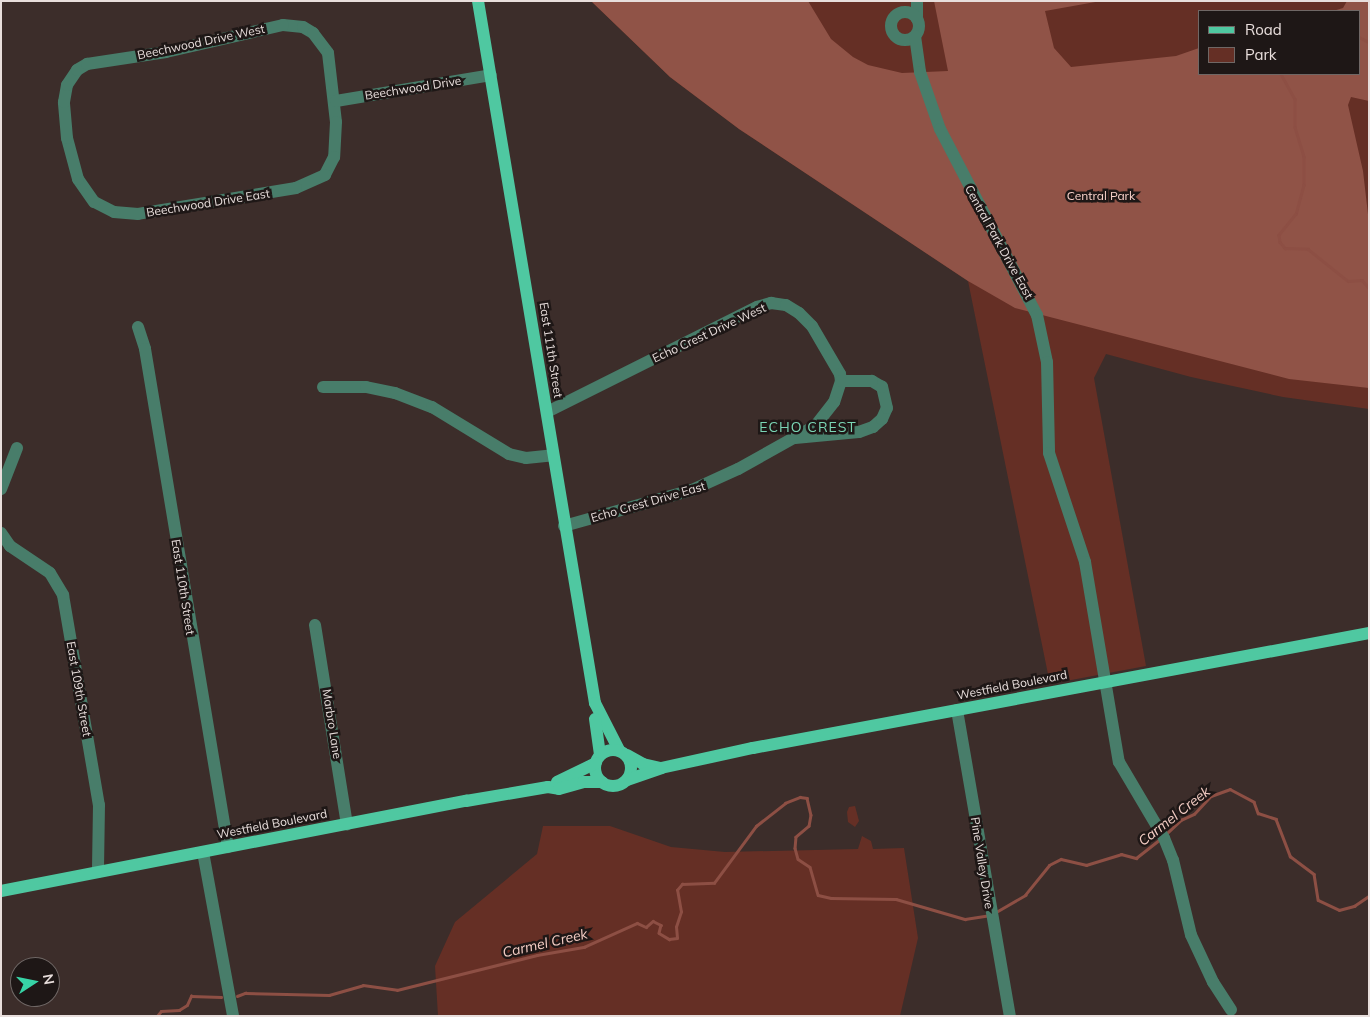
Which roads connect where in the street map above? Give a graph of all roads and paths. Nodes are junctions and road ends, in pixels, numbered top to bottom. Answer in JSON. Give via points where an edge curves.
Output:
{"nodes":[{"id":1,"x":478,"y":1,"type":"edge"},
{"id":2,"x":908,"y":1,"type":"edge"},
{"id":3,"x":916,"y":1,"type":"edge"},
{"id":4,"x":900,"y":13,"type":"junction"},
{"id":5,"x":917,"y":19,"type":"junction"},
{"id":6,"x":915,"y":36,"type":"junction"},
{"id":7,"x":900,"y":39,"type":"junction"},
{"id":8,"x":920,"y":72,"type":"junction"},
{"id":9,"x":491,"y":75,"type":"junction"},
{"id":10,"x":336,"y":100,"type":"junction"},
{"id":11,"x":66,"y":127,"type":"joint"},
{"id":12,"x":138,"y":327,"type":"dead end"},
{"id":13,"x":841,"y":381,"type":"junction"},
{"id":14,"x":323,"y":387,"type":"dead end"},
{"id":15,"x":547,"y":412,"type":"junction"},
{"id":16,"x":794,"y":438,"type":"junction"},
{"id":17,"x":17,"y":448,"type":"dead end"},
{"id":18,"x":553,"y":455,"type":"junction"},
{"id":19,"x":1,"y":489,"type":"edge"},
{"id":20,"x":564,"y":526,"type":"junction"},
{"id":21,"x":1,"y":533,"type":"edge"},
{"id":22,"x":315,"y":625,"type":"dead end"},
{"id":23,"x":1369,"y":633,"type":"edge"},
{"id":24,"x":1104,"y":682,"type":"junction"},
{"id":25,"x":595,"y":702,"type":"junction"},
{"id":26,"x":957,"y":710,"type":"junction"},
{"id":27,"x":623,"y":753,"type":"junction"},
{"id":28,"x":598,"y":759,"type":"junction"},
{"id":29,"x":661,"y":768,"type":"junction"},
{"id":30,"x":627,"y":780,"type":"junction"},
{"id":31,"x":602,"y":782,"type":"junction"},
{"id":32,"x":548,"y":787,"type":"junction"},
{"id":33,"x":347,"y":824,"type":"junction"},
{"id":34,"x":228,"y":847,"type":"junction"},
{"id":35,"x":203,"y":852,"type":"junction"},
{"id":36,"x":98,"y":872,"type":"junction"},
{"id":37,"x":1,"y":891,"type":"edge"},
{"id":38,"x":1231,"y":1010,"type":"dead end"},
{"id":39,"x":232,"y":1016,"type":"edge"},
{"id":40,"x":1010,"y":1016,"type":"edge"}],
"edges":[{"from":1,"to":9,"type":"main road","name":"East 111th Street"},
{"from":2,"to":4,"type":"street","name":"Central Park Drive East"},
{"from":3,"to":5,"type":"street","name":"Central Park Drive East"},
{"from":4,"to":5,"type":"street","via":[[908,12]]},
{"from":4,"to":7,"type":"street","name":"Central Park Drive East","via":[[891,24],[893,33]]},
{"from":5,"to":6,"type":"street","name":"Central Park Drive East","via":[[919,28]]},
{"from":6,"to":7,"type":"street"},
{"from":6,"to":8,"type":"street","name":"Central Park Drive East"},
{"from":7,"to":8,"type":"street","name":"Central Park Drive East"},
{"from":8,"to":24,"type":"street","name":"Central Park Drive East","via":[[949,148],[1037,315],[1047,362],[1045,419],[1048,453],[1085,562]]},
{"from":9,"to":10,"type":"street","name":"Beechwood Drive"},
{"from":9,"to":15,"type":"main road","name":"East 111th Street"},
{"from":10,"to":11,"type":"street","name":"Beechwood Drive West","via":[[325,44],[303,27],[284,26],[166,52],[88,64],[77,70],[67,85]]},
{"from":10,"to":11,"type":"street","name":"Beechwood Drive East","via":[[334,157],[318,181],[270,193],[138,214],[114,212],[94,202],[74,168]]},
{"from":12,"to":34,"type":"street","name":"East 110th Street","via":[[145,349]]},
{"from":13,"to":15,"type":"street","name":"Echo Crest Drive West","via":[[838,367],[812,326],[792,308],[771,304],[757,307]]},
{"from":13,"to":16,"type":"street","name":"Echo Crest Drive East","via":[[834,402],[822,418]]},
{"from":13,"to":16,"type":"street","via":[[872,381],[882,388],[887,408],[882,419],[873,427],[859,432]]},
{"from":14,"to":18,"type":"street","via":[[366,387],[395,393],[432,407],[509,454],[526,458]]},
{"from":15,"to":18,"type":"main road","name":"East 111th Street"},
{"from":16,"to":20,"type":"street","name":"Echo Crest Drive East","via":[[708,484]]},
{"from":17,"to":19,"type":"street"},
{"from":18,"to":20,"type":"main road","name":"East 111th Street"},
{"from":20,"to":25,"type":"main road","name":"East 111th Street"},
{"from":21,"to":36,"type":"street","name":"East 109th Street","via":[[10,546],[50,573],[63,595],[99,805]]},
{"from":22,"to":33,"type":"street","name":"Marbro Lane"},
{"from":23,"to":24,"type":"main road","name":"Westfield Boulevard"},
{"from":24,"to":26,"type":"main road","name":"Westfield Boulevard"},
{"from":24,"to":38,"type":"street","name":"Central Park Drive East","via":[[1119,762],[1162,835],[1173,860],[1191,935],[1212,982]]},
{"from":25,"to":27,"type":"main road","name":"East 111th Street"},
{"from":25,"to":28,"type":"main road","name":"East 111th Street","via":[[592,711],[599,735]]},
{"from":26,"to":29,"type":"main road","name":"Westfield Boulevard"},
{"from":26,"to":40,"type":"street","name":"Pine Valley Drive"},
{"from":27,"to":28,"type":"main road","via":[[611,749]]},
{"from":27,"to":29,"type":"main road","name":"Westfield Boulevard","via":[[643,764]]},
{"from":27,"to":30,"type":"main road","via":[[632,768]]},
{"from":28,"to":31,"type":"main road","via":[[595,771]]},
{"from":28,"to":32,"type":"main road","name":"Westfield Boulevard"},
{"from":29,"to":30,"type":"main road","name":"Westfield Boulevard"},
{"from":30,"to":31,"type":"main road","via":[[615,786]]},
{"from":31,"to":32,"type":"main road","name":"Westfield Boulevard"},
{"from":32,"to":33,"type":"main road","name":"Westfield Boulevard"},
{"from":33,"to":34,"type":"main road","name":"Westfield Boulevard"},
{"from":34,"to":35,"type":"main road","name":"Westfield Boulevard"},
{"from":35,"to":36,"type":"main road","name":"Westfield Boulevard"},
{"from":35,"to":39,"type":"street"},
{"from":36,"to":37,"type":"main road","name":"Westfield Boulevard"}]}
